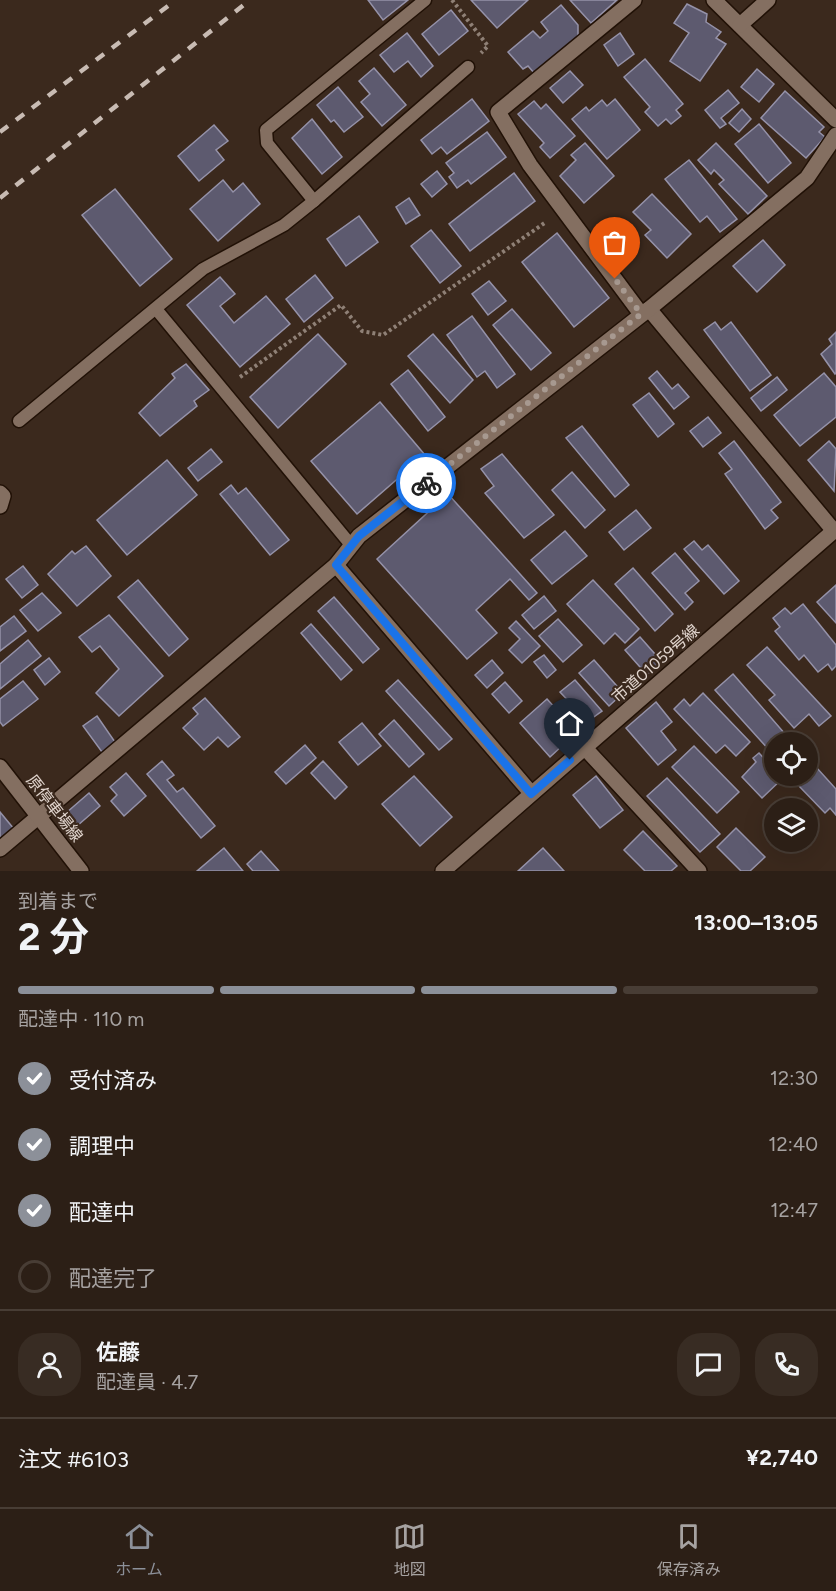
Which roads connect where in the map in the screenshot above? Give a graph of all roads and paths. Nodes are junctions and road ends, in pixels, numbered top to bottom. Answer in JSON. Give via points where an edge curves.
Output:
{"nodes":[{"id":1,"x":425,"y":0,"type":"edge"},
{"id":2,"x":634,"y":0,"type":"edge"},
{"id":3,"x":714,"y":0,"type":"edge"},
{"id":4,"x":768,"y":0,"type":"edge"},
{"id":5,"x":740,"y":25,"type":"junction"},
{"id":6,"x":468,"y":67,"type":"dead end"},
{"id":7,"x":836,"y":120,"type":"edge"},
{"id":8,"x":836,"y":135,"type":"edge"},
{"id":9,"x":314,"y":201,"type":"junction"},
{"id":10,"x":564,"y":210,"type":"junction"},
{"id":11,"x":156,"y":309,"type":"junction"},
{"id":12,"x":645,"y":311,"type":"junction"},
{"id":13,"x":221,"y":390,"type":"junction"},
{"id":14,"x":19,"y":421,"type":"dead end"},
{"id":15,"x":0,"y":493,"type":"edge"},
{"id":16,"x":0,"y":506,"type":"edge"},
{"id":17,"x":835,"y":530,"type":"edge"},
{"id":18,"x":351,"y":545,"type":"junction"},
{"id":19,"x":336,"y":565,"type":"junction"},
{"id":20,"x":585,"y":748,"type":"junction"},
{"id":21,"x":0,"y":767,"type":"edge"},
{"id":22,"x":531,"y":794,"type":"junction"},
{"id":23,"x":39,"y":818,"type":"junction"},
{"id":24,"x":0,"y":849,"type":"edge"},
{"id":25,"x":81,"y":871,"type":"edge"},
{"id":26,"x":443,"y":871,"type":"edge"},
{"id":27,"x":699,"y":871,"type":"edge"}],
"edges":[{"from":1,"to":9,"type":"lane","via":[[266,130],[267,143]]},
{"from":2,"to":10,"type":"street","via":[[498,112],[530,165]]},
{"from":3,"to":5,"type":"street"},
{"from":4,"to":5,"type":"street"},
{"from":5,"to":7,"type":"street"},
{"from":6,"to":9,"type":"lane"},
{"from":8,"to":12,"type":"street","via":[[807,178]]},
{"from":9,"to":11,"type":"lane","via":[[284,225],[203,269]]},
{"from":10,"to":12,"type":"street"},
{"from":10,"to":13,"type":"path","via":[[383,335],[362,331],[341,305]]},
{"from":11,"to":13,"type":"lane"},
{"from":11,"to":14,"type":"lane"},
{"from":12,"to":17,"type":"street"},
{"from":12,"to":18,"type":"street"},
{"from":13,"to":18,"type":"lane"},
{"from":15,"to":16,"type":"street"},
{"from":17,"to":20,"type":"street","name":"市道01059号線"},
{"from":18,"to":19,"type":"street"},
{"from":19,"to":22,"type":"street"},
{"from":19,"to":23,"type":"street"},
{"from":20,"to":22,"type":"street","name":"市道01059号線"},
{"from":20,"to":27,"type":"street"},
{"from":21,"to":23,"type":"street","name":"原停車場線"},
{"from":22,"to":26,"type":"street","name":"市道01059号線"},
{"from":23,"to":24,"type":"street"},
{"from":23,"to":25,"type":"street","name":"原停車場線"}]}
